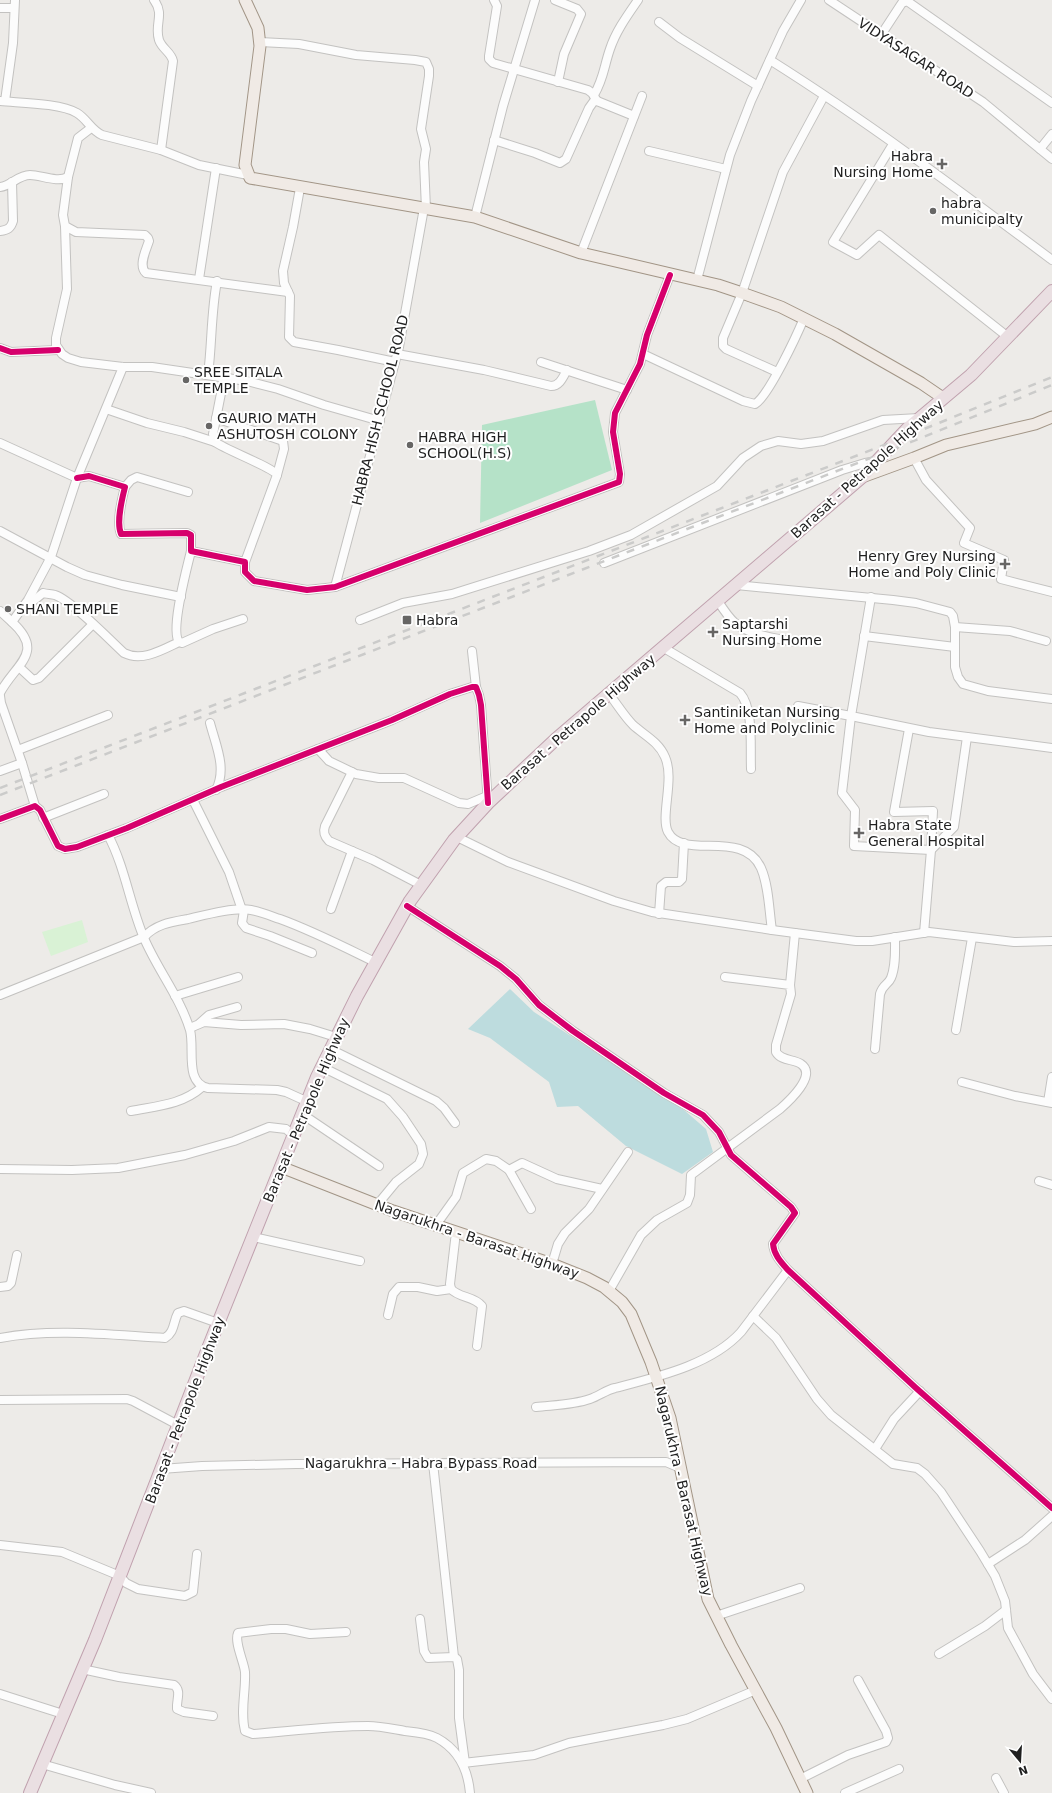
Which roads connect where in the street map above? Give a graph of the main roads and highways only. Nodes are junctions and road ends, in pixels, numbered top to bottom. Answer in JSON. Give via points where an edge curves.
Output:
{"nodes":[{"id":1,"x":245,"y":0,"type":"edge"},
{"id":2,"x":1052,"y":291,"type":"edge"},
{"id":3,"x":943,"y":398,"type":"junction"},
{"id":4,"x":1051,"y":419,"type":"edge"},
{"id":5,"x":862,"y":477,"type":"junction"},
{"id":6,"x":281,"y":1167,"type":"junction"},
{"id":7,"x":30,"y":1793,"type":"edge"},
{"id":8,"x":807,"y":1793,"type":"edge"}],
"edges":[{"from":1,"to":3,"type":"main road","via":[[258,28],[260,42],[245,165],[250,178],[475,217],[581,253],[742,293],[781,307],[835,334]]},
{"from":2,"to":3,"type":"highway","name":"Barasat - Petrapole Highway","via":[[966,380]]},
{"from":3,"to":5,"type":"highway","name":"Barasat - Petrapole Highway"},
{"from":4,"to":5,"type":"main road","via":[[946,445]]},
{"from":5,"to":6,"type":"highway","name":"Barasat - Petrapole Highway","via":[[487,799],[421,885],[375,962],[330,1049]]},
{"from":6,"to":7,"type":"highway","name":"Barasat - Petrapole Highway","via":[[120,1576]]},
{"from":6,"to":8,"type":"main road","name":"Nagarukhra - Barasat Highway","via":[[377,1205],[552,1264],[587,1278],[622,1302],[631,1314],[657,1377],[670,1418],[708,1599]]}]}
